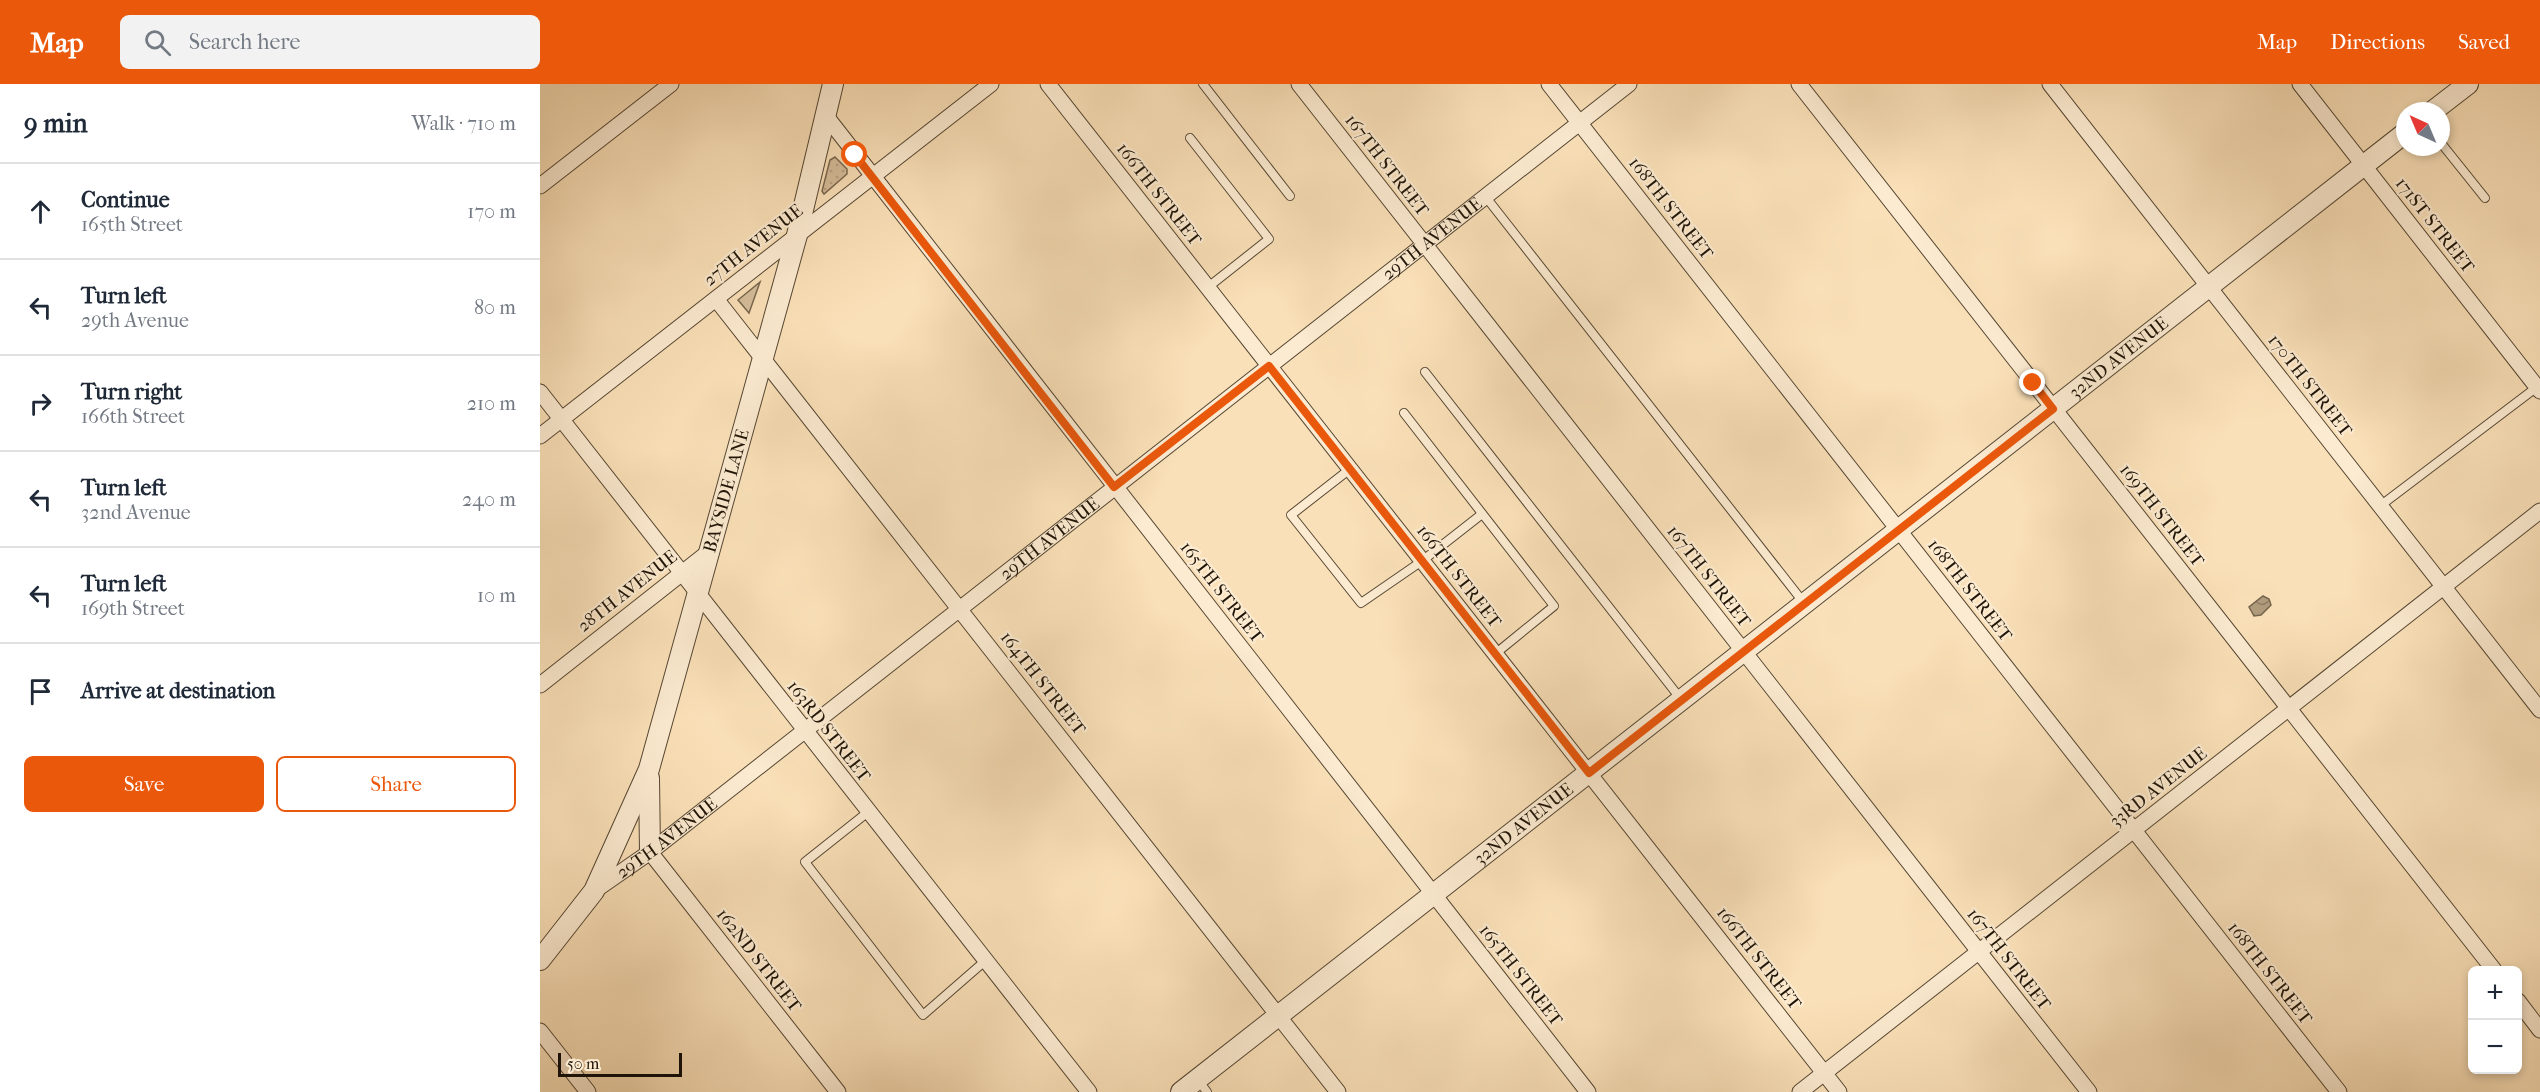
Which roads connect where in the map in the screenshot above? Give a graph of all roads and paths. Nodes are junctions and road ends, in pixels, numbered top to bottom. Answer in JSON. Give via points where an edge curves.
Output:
{"nodes":[{"id":1,"x":671,"y":84,"type":"edge"},
{"id":2,"x":832,"y":84,"type":"edge"},
{"id":3,"x":991,"y":84,"type":"edge"},
{"id":4,"x":1048,"y":84,"type":"edge"},
{"id":5,"x":1203,"y":84,"type":"edge"},
{"id":6,"x":1299,"y":84,"type":"edge"},
{"id":7,"x":1549,"y":84,"type":"edge"},
{"id":8,"x":1629,"y":84,"type":"edge"},
{"id":9,"x":1799,"y":84,"type":"edge"},
{"id":10,"x":2050,"y":84,"type":"edge"},
{"id":11,"x":2300,"y":84,"type":"edge"},
{"id":12,"x":2468,"y":84,"type":"edge"},
{"id":13,"x":2445,"y":102,"type":"edge"},
{"id":14,"x":825,"y":116,"type":"junction"},
{"id":15,"x":1580,"y":123,"type":"junction"},
{"id":16,"x":1190,"y":138,"type":"dead end"},
{"id":17,"x":2396,"y":140,"type":"edge"},
{"id":18,"x":2450,"y":154,"type":"edge"},
{"id":19,"x":2364,"y":165,"type":"junction"},
{"id":20,"x":872,"y":176,"type":"junction"},
{"id":21,"x":540,"y":186,"type":"edge"},
{"id":22,"x":1290,"y":196,"type":"dead end"},
{"id":23,"x":1485,"y":196,"type":"junction"},
{"id":24,"x":2485,"y":198,"type":"dead end"},
{"id":25,"x":797,"y":235,"type":"junction"},
{"id":26,"x":1424,"y":244,"type":"junction"},
{"id":27,"x":2208,"y":287,"type":"junction"},
{"id":28,"x":1208,"y":288,"type":"junction"},
{"id":29,"x":716,"y":298,"type":"junction"},
{"id":30,"x":763,"y":357,"type":"junction"},
{"id":31,"x":1269,"y":366,"type":"junction"},
{"id":32,"x":1425,"y":372,"type":"dead end"},
{"id":33,"x":2538,"y":389,"type":"edge"},
{"id":34,"x":540,"y":392,"type":"edge"},
{"id":35,"x":2053,"y":409,"type":"junction"},
{"id":36,"x":1404,"y":413,"type":"dead end"},
{"id":37,"x":561,"y":420,"type":"junction"},
{"id":38,"x":540,"y":436,"type":"edge"},
{"id":39,"x":1350,"y":469,"type":"junction"},
{"id":40,"x":1114,"y":487,"type":"junction"},
{"id":41,"x":2380,"y":506,"type":"junction"},
{"id":42,"x":2540,"y":512,"type":"edge"},
{"id":43,"x":1482,"y":514,"type":"junction"},
{"id":44,"x":1898,"y":530,"type":"junction"},
{"id":45,"x":710,"y":550,"type":"junction"},
{"id":46,"x":1422,"y":561,"type":"junction"},
{"id":47,"x":681,"y":573,"type":"junction"},
{"id":48,"x":2444,"y":587,"type":"junction"},
{"id":49,"x":698,"y":595,"type":"junction"},
{"id":50,"x":1804,"y":603,"type":"junction"},
{"id":51,"x":959,"y":609,"type":"junction"},
{"id":52,"x":1743,"y":651,"type":"junction"},
{"id":53,"x":1495,"y":654,"type":"junction"},
{"id":54,"x":540,"y":685,"type":"edge"},
{"id":55,"x":1681,"y":700,"type":"junction"},
{"id":56,"x":2289,"y":709,"type":"junction"},
{"id":57,"x":2540,"y":710,"type":"edge"},
{"id":58,"x":804,"y":731,"type":"junction"},
{"id":59,"x":649,"y":769,"type":"junction"},
{"id":60,"x":1589,"y":773,"type":"junction"},
{"id":61,"x":868,"y":812,"type":"junction"},
{"id":62,"x":2134,"y":830,"type":"junction"},
{"id":63,"x":650,"y":852,"type":"junction"},
{"id":64,"x":594,"y":891,"type":"junction"},
{"id":65,"x":1433,"y":894,"type":"junction"},
{"id":66,"x":1979,"y":952,"type":"junction"},
{"id":67,"x":540,"y":960,"type":"edge"},
{"id":68,"x":986,"y":961,"type":"junction"},
{"id":69,"x":2491,"y":966,"type":"edge"},
{"id":70,"x":2522,"y":1007,"type":"edge"},
{"id":71,"x":1278,"y":1015,"type":"junction"},
{"id":72,"x":2540,"y":1030,"type":"edge"},
{"id":73,"x":540,"y":1031,"type":"edge"},
{"id":74,"x":1824,"y":1073,"type":"junction"},
{"id":75,"x":1202,"y":1085,"type":"edge"},
{"id":76,"x":588,"y":1092,"type":"edge"},
{"id":77,"x":838,"y":1092,"type":"edge"},
{"id":78,"x":1089,"y":1092,"type":"edge"},
{"id":79,"x":1180,"y":1092,"type":"edge"},
{"id":80,"x":1338,"y":1092,"type":"edge"},
{"id":81,"x":1588,"y":1092,"type":"edge"},
{"id":82,"x":1800,"y":1092,"type":"edge"},
{"id":83,"x":1839,"y":1092,"type":"edge"},
{"id":84,"x":2089,"y":1092,"type":"edge"},
{"id":85,"x":2339,"y":1092,"type":"edge"}],
"edges":[{"from":1,"to":21,"type":"street"},
{"from":2,"to":14,"type":"street","name":"BAYSIDE LANE"},
{"from":3,"to":20,"type":"street","name":"27TH AVENUE"},
{"from":4,"to":28,"type":"street","name":"166TH STREET"},
{"from":5,"to":22,"type":"lane"},
{"from":6,"to":26,"type":"street","name":"167TH STREET"},
{"from":7,"to":15,"type":"street","name":"168TH STREET"},
{"from":8,"to":15,"type":"street","name":"29TH AVENUE"},
{"from":9,"to":35,"type":"street","name":"169TH STREET"},
{"from":10,"to":27,"type":"street","name":"170TH STREET"},
{"from":11,"to":19,"type":"street","name":"171ST STREET"},
{"from":12,"to":13,"type":"street"},
{"from":14,"to":20,"type":"street","name":"165TH STREET"},
{"from":14,"to":25,"type":"street","name":"BAYSIDE LANE"},
{"from":15,"to":23,"type":"street","name":"29TH AVENUE"},
{"from":15,"to":44,"type":"street","name":"168TH STREET"},
{"from":16,"to":28,"type":"lane","via":[[1269,239]]},
{"from":17,"to":19,"type":"street","name":"32ND AVENUE"},
{"from":18,"to":24,"type":"lane"},
{"from":19,"to":27,"type":"street","name":"32ND AVENUE"},
{"from":19,"to":33,"type":"street","name":"171ST STREET"},
{"from":20,"to":25,"type":"street","name":"27TH AVENUE"},
{"from":20,"to":40,"type":"street","name":"165TH STREET"},
{"from":23,"to":26,"type":"street","name":"29TH AVENUE"},
{"from":23,"to":50,"type":"lane"},
{"from":25,"to":29,"type":"street","name":"27TH AVENUE"},
{"from":25,"to":30,"type":"street","name":"BAYSIDE LANE"},
{"from":26,"to":31,"type":"street","name":"29TH AVENUE"},
{"from":26,"to":52,"type":"street","name":"167TH STREET"},
{"from":27,"to":35,"type":"street","name":"32ND AVENUE"},
{"from":27,"to":41,"type":"street","name":"170TH STREET"},
{"from":28,"to":31,"type":"street","name":"166TH STREET"},
{"from":29,"to":30,"type":"street","name":"164TH STREET"},
{"from":29,"to":37,"type":"street","name":"27TH AVENUE"},
{"from":30,"to":45,"type":"street","name":"BAYSIDE LANE"},
{"from":30,"to":51,"type":"street","name":"164TH STREET"},
{"from":31,"to":39,"type":"street","name":"166TH STREET"},
{"from":31,"to":40,"type":"street","name":"29TH AVENUE"},
{"from":32,"to":55,"type":"lane"},
{"from":33,"to":41,"type":"lane"},
{"from":34,"to":37,"type":"street","name":"163RD STREET"},
{"from":35,"to":44,"type":"street","name":"32ND AVENUE"},
{"from":35,"to":56,"type":"street","name":"169TH STREET"},
{"from":36,"to":43,"type":"lane"},
{"from":37,"to":38,"type":"street","name":"27TH AVENUE"},
{"from":37,"to":47,"type":"street","name":"163RD STREET"},
{"from":39,"to":46,"type":"street","name":"166TH STREET"},
{"from":39,"to":46,"type":"lane","via":[[1291,515],[1361,603]]},
{"from":40,"to":51,"type":"street","name":"29TH AVENUE"},
{"from":40,"to":65,"type":"street","name":"165TH STREET"},
{"from":41,"to":48,"type":"street","name":"170TH STREET"},
{"from":42,"to":48,"type":"street","name":"33RD AVENUE"},
{"from":43,"to":46,"type":"lane"},
{"from":43,"to":53,"type":"lane","via":[[1554,606]]},
{"from":44,"to":50,"type":"street","name":"32ND AVENUE"},
{"from":44,"to":62,"type":"street","name":"168TH STREET"},
{"from":45,"to":47,"type":"street","name":"28TH AVENUE"},
{"from":45,"to":49,"type":"street","name":"BAYSIDE LANE"},
{"from":46,"to":53,"type":"street","name":"166TH STREET"},
{"from":47,"to":49,"type":"street","name":"163RD STREET"},
{"from":47,"to":54,"type":"street","name":"28TH AVENUE"},
{"from":48,"to":56,"type":"street","name":"33RD AVENUE"},
{"from":48,"to":57,"type":"street","name":"170TH STREET"},
{"from":49,"to":58,"type":"street","name":"163RD STREET"},
{"from":49,"to":59,"type":"street","name":"BAYSIDE LANE"},
{"from":50,"to":52,"type":"street","name":"32ND AVENUE"},
{"from":51,"to":58,"type":"street","name":"29TH AVENUE"},
{"from":51,"to":71,"type":"street","name":"164TH STREET"},
{"from":52,"to":55,"type":"street","name":"32ND AVENUE"},
{"from":52,"to":66,"type":"street","name":"167TH STREET"},
{"from":53,"to":60,"type":"street","name":"166TH STREET"},
{"from":55,"to":60,"type":"street","name":"32ND AVENUE"},
{"from":56,"to":62,"type":"street","name":"33RD AVENUE"},
{"from":56,"to":69,"type":"street","name":"169TH STREET"},
{"from":58,"to":61,"type":"street","name":"163RD STREET"},
{"from":58,"to":63,"type":"street","name":"29TH AVENUE"},
{"from":59,"to":63,"type":"street"},
{"from":59,"to":64,"type":"street","name":"BAYSIDE LANE"},
{"from":60,"to":65,"type":"street","name":"32ND AVENUE"},
{"from":60,"to":74,"type":"street","name":"166TH STREET"},
{"from":61,"to":68,"type":"street","name":"163RD STREET"},
{"from":61,"to":68,"type":"lane","via":[[805,862],[923,1015]]},
{"from":62,"to":66,"type":"street","name":"33RD AVENUE"},
{"from":62,"to":85,"type":"street","name":"168TH STREET"},
{"from":63,"to":64,"type":"street","name":"29TH AVENUE"},
{"from":63,"to":77,"type":"street","name":"162ND STREET"},
{"from":64,"to":67,"type":"street","name":"29TH AVENUE"},
{"from":65,"to":71,"type":"street","name":"32ND AVENUE"},
{"from":65,"to":81,"type":"street","name":"165TH STREET"},
{"from":66,"to":74,"type":"street","name":"33RD AVENUE"},
{"from":66,"to":84,"type":"street","name":"167TH STREET"},
{"from":68,"to":78,"type":"street","name":"163RD STREET"},
{"from":70,"to":72,"type":"street"},
{"from":71,"to":75,"type":"street","name":"32ND AVENUE"},
{"from":71,"to":80,"type":"street","name":"164TH STREET"},
{"from":73,"to":76,"type":"street"},
{"from":74,"to":82,"type":"street","name":"33RD AVENUE"},
{"from":74,"to":83,"type":"street","name":"166TH STREET"},
{"from":75,"to":79,"type":"street","name":"32ND AVENUE"}]}
